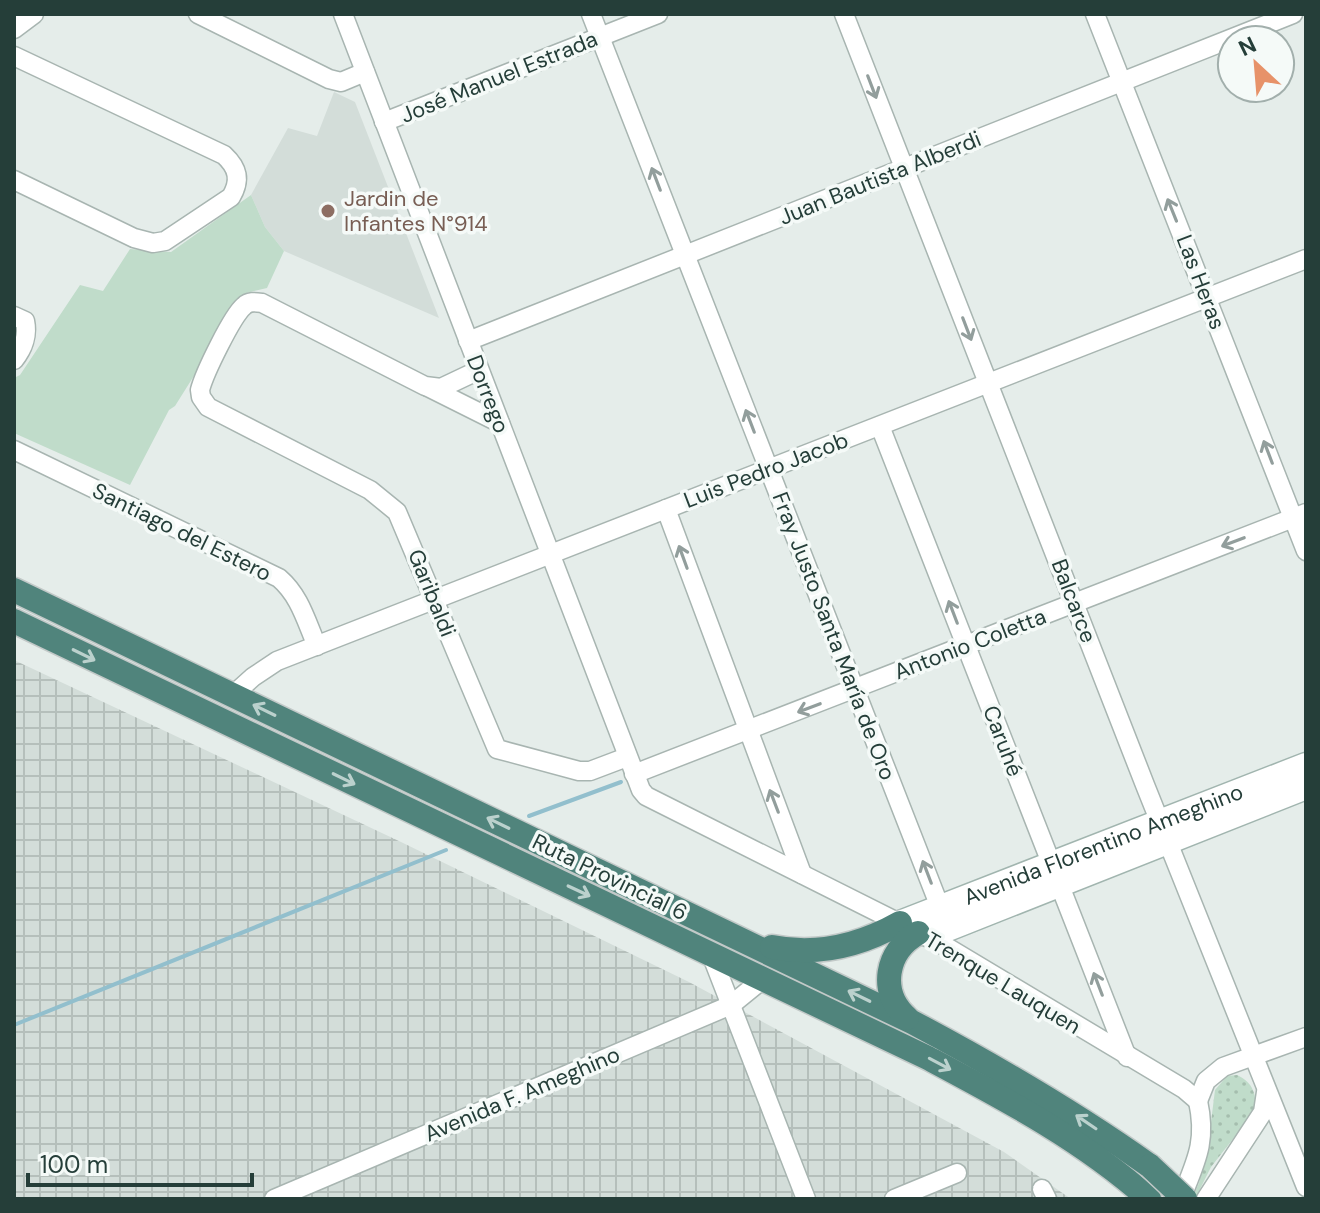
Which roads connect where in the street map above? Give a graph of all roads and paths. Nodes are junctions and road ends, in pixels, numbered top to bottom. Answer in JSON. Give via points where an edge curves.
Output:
{"nodes":[{"id":1,"x":34,"y":14,"type":"edge"},
{"id":2,"x":198,"y":14,"type":"edge"},
{"id":3,"x":343,"y":14,"type":"edge"},
{"id":4,"x":591,"y":14,"type":"edge"},
{"id":5,"x":658,"y":14,"type":"edge"},
{"id":6,"x":844,"y":14,"type":"edge"},
{"id":7,"x":1095,"y":14,"type":"edge"},
{"id":8,"x":1293,"y":14,"type":"edge"},
{"id":9,"x":14,"y":29,"type":"edge"},
{"id":10,"x":600,"y":37,"type":"junction"},
{"id":11,"x":14,"y":56,"type":"edge"},
{"id":12,"x":365,"y":72,"type":"junction"},
{"id":13,"x":1122,"y":82,"type":"junction"},
{"id":14,"x":384,"y":122,"type":"junction"},
{"id":15,"x":904,"y":168,"type":"junction"},
{"id":16,"x":14,"y":180,"type":"edge"},
{"id":17,"x":686,"y":255,"type":"junction"},
{"id":18,"x":1306,"y":259,"type":"edge"},
{"id":19,"x":1207,"y":298,"type":"junction"},
{"id":20,"x":14,"y":316,"type":"edge"},
{"id":21,"x":468,"y":341,"type":"junction"},
{"id":22,"x":14,"y":360,"type":"edge"},
{"id":23,"x":479,"y":370,"type":"junction"},
{"id":24,"x":988,"y":383,"type":"junction"},
{"id":25,"x":425,"y":386,"type":"junction"},
{"id":26,"x":500,"y":423,"type":"junction"},
{"id":27,"x":880,"y":426,"type":"junction"},
{"id":28,"x":14,"y":450,"type":"edge"},
{"id":29,"x":769,"y":469,"type":"junction"},
{"id":30,"x":666,"y":509,"type":"junction"},
{"id":31,"x":1300,"y":516,"type":"edge"},
{"id":32,"x":1306,"y":551,"type":"edge"},
{"id":33,"x":551,"y":554,"type":"junction"},
{"id":34,"x":14,"y":590,"type":"edge"},
{"id":35,"x":433,"y":600,"type":"junction"},
{"id":36,"x":1075,"y":604,"type":"junction"},
{"id":37,"x":14,"y":621,"type":"edge"},
{"id":38,"x":317,"y":646,"type":"junction"},
{"id":39,"x":966,"y":646,"type":"junction"},
{"id":40,"x":855,"y":689,"type":"junction"},
{"id":41,"x":233,"y":695,"type":"junction"},
{"id":42,"x":748,"y":731,"type":"junction"},
{"id":43,"x":630,"y":765,"type":"junction"},
{"id":44,"x":1306,"y":765,"type":"edge"},
{"id":45,"x":1306,"y":787,"type":"edge"},
{"id":46,"x":1164,"y":832,"type":"junction"},
{"id":47,"x":802,"y":874,"type":"junction"},
{"id":48,"x":1056,"y":875,"type":"junction"},
{"id":49,"x":909,"y":928,"type":"junction"},
{"id":50,"x":944,"y":928,"type":"junction"},
{"id":51,"x":746,"y":943,"type":"junction"},
{"id":52,"x":711,"y":954,"type":"junction"},
{"id":53,"x":763,"y":979,"type":"junction"},
{"id":54,"x":731,"y":1005,"type":"junction"},
{"id":55,"x":912,"y":1022,"type":"junction"},
{"id":56,"x":1306,"y":1037,"type":"edge"},
{"id":57,"x":1127,"y":1057,"type":"junction"},
{"id":58,"x":1252,"y":1057,"type":"junction"},
{"id":59,"x":1266,"y":1092,"type":"junction"},
{"id":60,"x":1198,"y":1101,"type":"junction"},
{"id":61,"x":957,"y":1173,"type":"dead end"},
{"id":62,"x":1306,"y":1187,"type":"edge"},
{"id":63,"x":302,"y":1194,"type":"edge"},
{"id":64,"x":1143,"y":1194,"type":"edge"},
{"id":65,"x":274,"y":1199,"type":"edge"},
{"id":66,"x":806,"y":1199,"type":"edge"},
{"id":67,"x":894,"y":1199,"type":"edge"},
{"id":68,"x":1183,"y":1199,"type":"edge"},
{"id":69,"x":1206,"y":1199,"type":"edge"}],
"edges":[{"from":1,"to":9,"type":"street"},
{"from":2,"to":12,"type":"street","via":[[329,79],[341,82]]},
{"from":3,"to":12,"type":"street","name":"Dorrego"},
{"from":4,"to":10,"type":"street","name":"Fray Justo Santa María de Oro"},
{"from":5,"to":10,"type":"street","name":"José Manuel Estrada"},
{"from":6,"to":15,"type":"street","name":"Balcarce","one_way":true},
{"from":7,"to":13,"type":"street","name":"Las Heras"},
{"from":8,"to":13,"type":"street","name":"Juan Bautista Alberdi"},
{"from":10,"to":14,"type":"street","name":"José Manuel Estrada"},
{"from":17,"to":10,"type":"street","name":"Fray Justo Santa María de Oro","one_way":true},
{"from":11,"to":16,"type":"street","via":[[224,155],[234,164],[237,186],[231,197],[165,241],[153,243]]},
{"from":12,"to":14,"type":"street","name":"Dorrego"},
{"from":13,"to":15,"type":"street","name":"Juan Bautista Alberdi"},
{"from":19,"to":13,"type":"street","name":"Las Heras","one_way":true},
{"from":14,"to":21,"type":"street","name":"Dorrego"},
{"from":15,"to":17,"type":"street","name":"Juan Bautista Alberdi"},
{"from":15,"to":24,"type":"street","name":"Balcarce","one_way":true},
{"from":17,"to":21,"type":"street","name":"Juan Bautista Alberdi"},
{"from":29,"to":17,"type":"street","name":"Fray Justo Santa María de Oro","one_way":true},
{"from":18,"to":19,"type":"street","name":"Luis Pedro Jacob"},
{"from":19,"to":24,"type":"street","name":"Luis Pedro Jacob"},
{"from":31,"to":19,"type":"street","name":"Las Heras","one_way":true},
{"from":20,"to":22,"type":"street","via":[[25,321],[27,329]]},
{"from":21,"to":23,"type":"street","name":"Dorrego"},
{"from":23,"to":25,"type":"street","via":[[441,388]]},
{"from":23,"to":26,"type":"street","name":"Dorrego"},
{"from":24,"to":27,"type":"street","name":"Luis Pedro Jacob"},
{"from":24,"to":36,"type":"street","name":"Balcarce"},
{"from":25,"to":26,"type":"street"},
{"from":25,"to":35,"type":"street","name":"Garibaldi","via":[[262,303],[246,304],[230,328],[203,381],[201,397],[208,407],[386,501],[404,523]]},
{"from":26,"to":33,"type":"street","name":"Dorrego"},
{"from":27,"to":29,"type":"street","name":"Luis Pedro Jacob"},
{"from":39,"to":27,"type":"street","name":"Caruhé","one_way":true},
{"from":28,"to":38,"type":"street","name":"Santiago del Estero","via":[[279,578],[297,597]]},
{"from":29,"to":30,"type":"street","name":"Luis Pedro Jacob"},
{"from":29,"to":40,"type":"street","name":"Fray Justo Santa María de Oro"},
{"from":30,"to":33,"type":"street","name":"Luis Pedro Jacob"},
{"from":42,"to":30,"type":"street","one_way":true},
{"from":31,"to":32,"type":"street","name":"Las Heras"},
{"from":31,"to":36,"type":"street","name":"Antonio Coletta","one_way":true},
{"from":33,"to":35,"type":"street","name":"Luis Pedro Jacob"},
{"from":33,"to":43,"type":"street","name":"Dorrego"},
{"from":34,"to":41,"type":"highway","name":"Ruta Provincial 6"},
{"from":35,"to":38,"type":"street","name":"Luis Pedro Jacob"},
{"from":35,"to":43,"type":"street","name":"Garibaldi","via":[[497,749],[579,771]]},
{"from":36,"to":39,"type":"street","name":"Antonio Coletta"},
{"from":36,"to":46,"type":"street","name":"Balcarce"},
{"from":37,"to":52,"type":"highway","name":"Ruta Provincial 6","one_way":true},
{"from":38,"to":41,"type":"street","name":"Luis Pedro Jacob","via":[[277,661]]},
{"from":39,"to":40,"type":"street","name":"Antonio Coletta"},
{"from":39,"to":48,"type":"street","name":"Caruhé"},
{"from":40,"to":42,"type":"street","name":"Antonio Coletta","one_way":true},
{"from":50,"to":40,"type":"street","name":"Fray Justo Santa María de Oro","one_way":true},
{"from":51,"to":41,"type":"highway","name":"Ruta Provincial 6","one_way":true},
{"from":42,"to":43,"type":"street","name":"Antonio Coletta"},
{"from":47,"to":42,"type":"street","one_way":true},
{"from":43,"to":47,"type":"street","name":"Trenque Lauquen","via":[[646,796]]},
{"from":44,"to":46,"type":"main road","name":"Avenida Florentino Ameghino"},
{"from":45,"to":46,"type":"main road","name":"Avenida Florentino Ameghino"},
{"from":46,"to":48,"type":"main road","name":"Avenida Florentino Ameghino"},
{"from":46,"to":58,"type":"street","name":"Balcarce"},
{"from":47,"to":49,"type":"street","name":"Trenque Lauquen"},
{"from":48,"to":50,"type":"main road","name":"Avenida Florentino Ameghino"},
{"from":57,"to":48,"type":"street","name":"Caruhé","one_way":true},
{"from":49,"to":50,"type":"main road","name":"Avenida Florentino Ameghino"},
{"from":49,"to":50,"type":"street","name":"Trenque Lauquen"},
{"from":49,"to":51,"type":"highway","via":[[815,950]]},
{"from":49,"to":55,"type":"highway","via":[[891,961],[889,988]]},
{"from":50,"to":57,"type":"street","name":"Trenque Lauquen"},
{"from":55,"to":51,"type":"highway","name":"Ruta Provincial 6","one_way":true},
{"from":52,"to":53,"type":"highway","name":"Ruta Provincial 6"},
{"from":52,"to":54,"type":"street"},
{"from":53,"to":54,"type":"street","name":"Avenida F. Ameghino"},
{"from":53,"to":64,"type":"highway","name":"Ruta Provincial 6","one_way":true,"via":[[1011,1102],[1063,1133]]},
{"from":54,"to":63,"type":"street","name":"Avenida F. Ameghino"},
{"from":54,"to":66,"type":"street"},
{"from":68,"to":55,"type":"highway","name":"Ruta Provincial 6","one_way":true,"bridge":true,"via":[[1150,1166],[1059,1104]]},
{"from":56,"to":58,"type":"street"},
{"from":57,"to":60,"type":"street","name":"Trenque Lauquen"},
{"from":58,"to":59,"type":"street","name":"Balcarce"},
{"from":58,"to":60,"type":"street","via":[[1223,1067],[1206,1081]]},
{"from":59,"to":62,"type":"street","name":"Balcarce"},
{"from":59,"to":69,"type":"street","via":[[1263,1112]]},
{"from":60,"to":68,"type":"street","via":[[1203,1129]]},
{"from":61,"to":67,"type":"street"},
{"from":63,"to":65,"type":"street","name":"Avenida F. Ameghino"}]}
